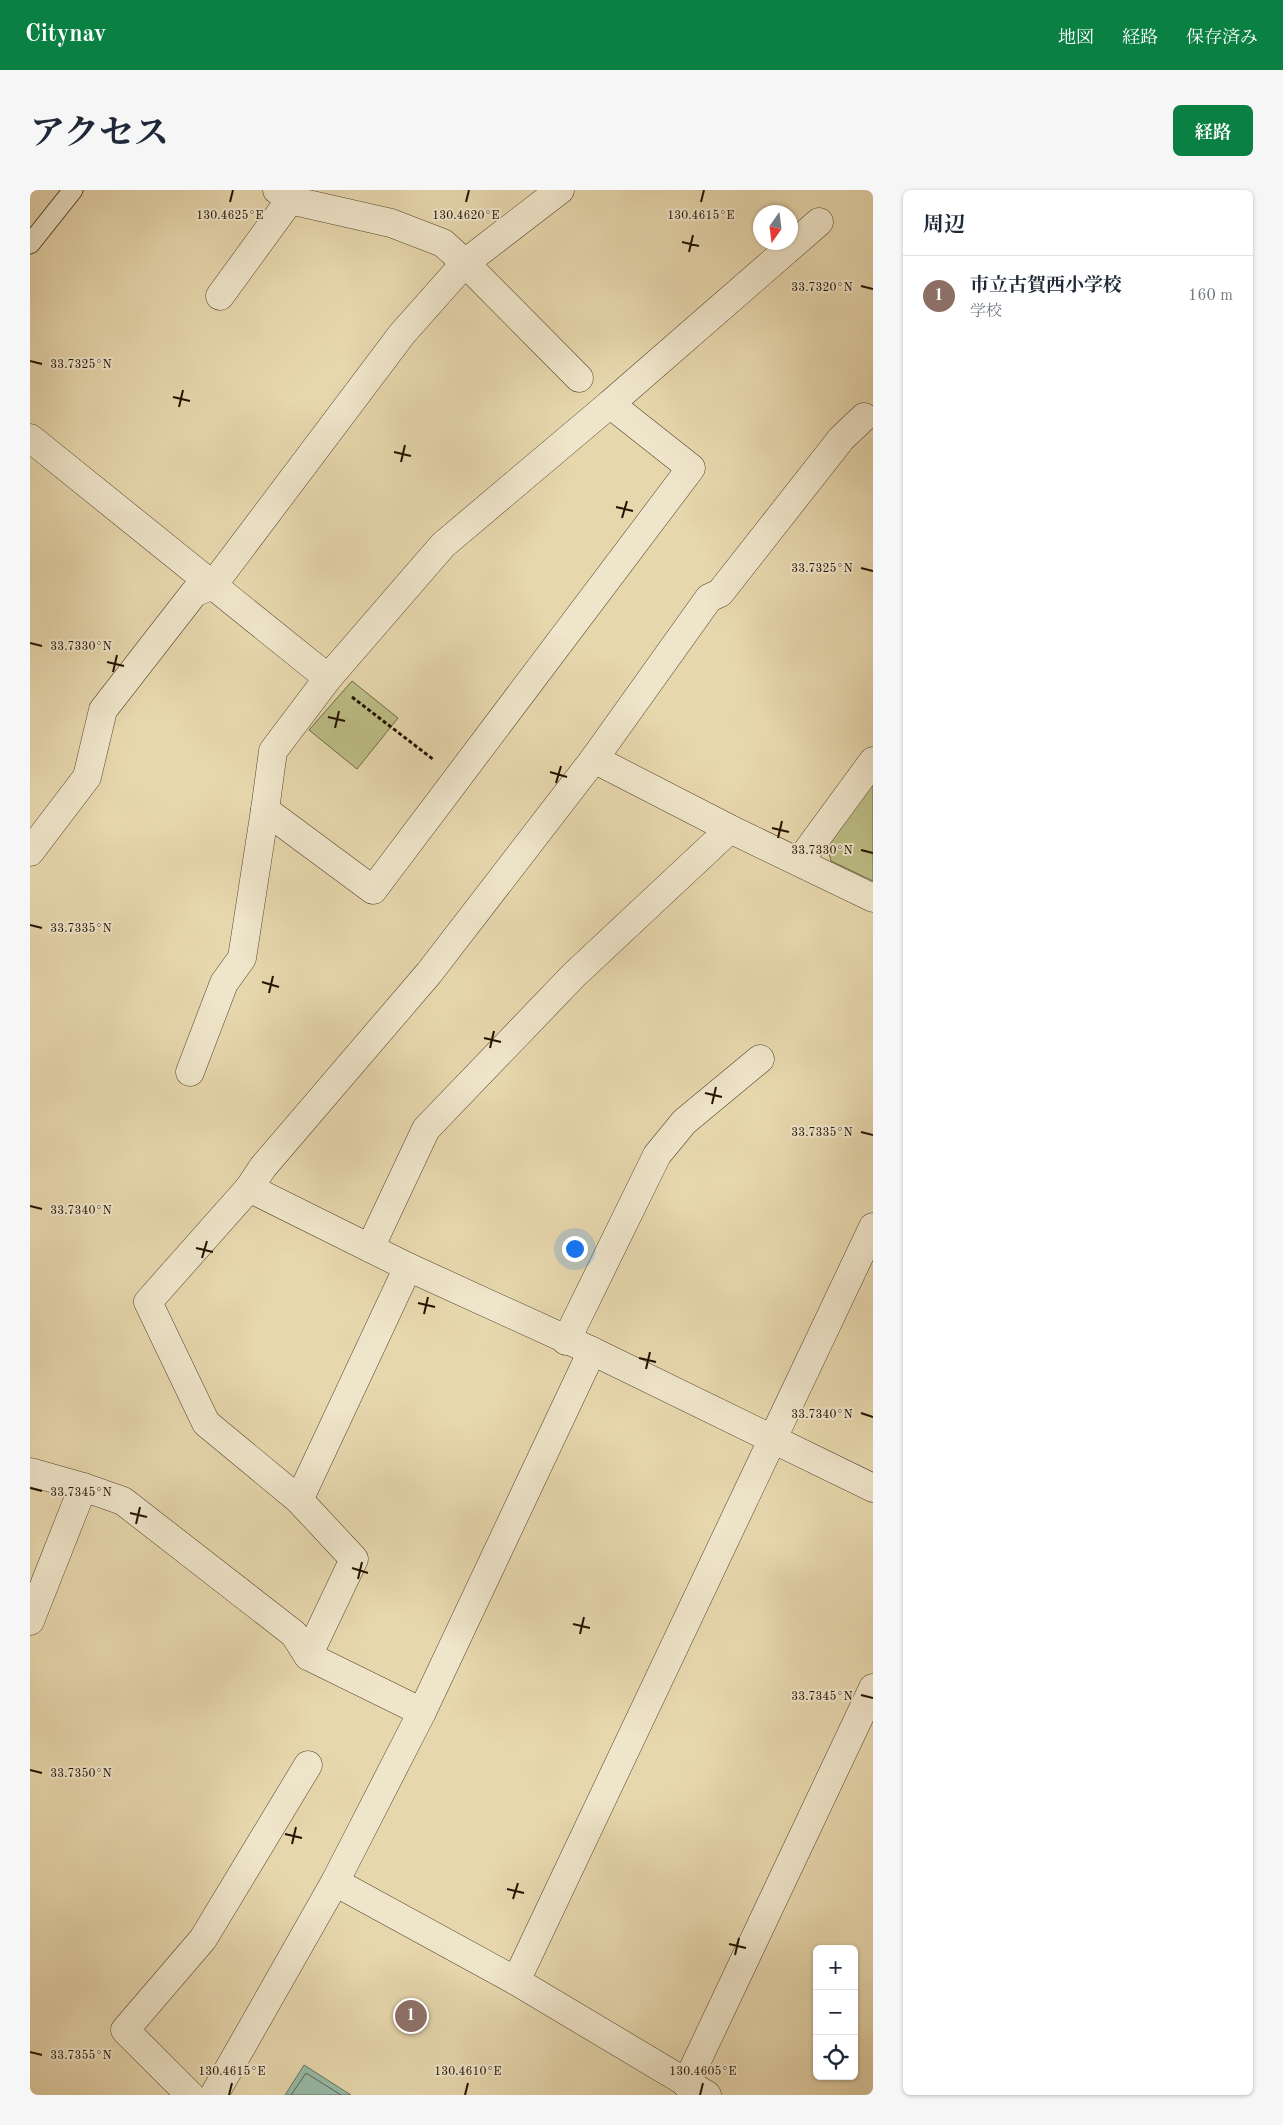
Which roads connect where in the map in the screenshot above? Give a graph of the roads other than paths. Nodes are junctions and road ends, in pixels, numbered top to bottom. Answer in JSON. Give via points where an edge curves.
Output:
{"nodes":[{"id":1,"x":73,"y":190,"type":"edge"},
{"id":2,"x":560,"y":190,"type":"edge"},
{"id":3,"x":283,"y":195,"type":"edge"},
{"id":4,"x":820,"y":222,"type":"dead end"},
{"id":5,"x":30,"y":244,"type":"edge"},
{"id":6,"x":465,"y":263,"type":"junction"},
{"id":7,"x":220,"y":296,"type":"dead end"},
{"id":8,"x":579,"y":378,"type":"dead end"},
{"id":9,"x":610,"y":404,"type":"junction"},
{"id":10,"x":870,"y":416,"type":"edge"},
{"id":11,"x":30,"y":438,"type":"edge"},
{"id":12,"x":213,"y":585,"type":"junction"},
{"id":13,"x":328,"y":678,"type":"junction"},
{"id":14,"x":594,"y":759,"type":"junction"},
{"id":15,"x":873,"y":761,"type":"edge"},
{"id":16,"x":265,"y":810,"type":"junction"},
{"id":17,"x":730,"y":828,"type":"junction"},
{"id":18,"x":30,"y":852,"type":"edge"},
{"id":19,"x":799,"y":862,"type":"junction"},
{"id":20,"x":873,"y":898,"type":"edge"},
{"id":21,"x":760,"y":1059,"type":"dead end"},
{"id":22,"x":190,"y":1072,"type":"dead end"},
{"id":23,"x":249,"y":1188,"type":"junction"},
{"id":24,"x":873,"y":1227,"type":"edge"},
{"id":25,"x":370,"y":1248,"type":"junction"},
{"id":26,"x":408,"y":1267,"type":"junction"},
{"id":27,"x":566,"y":1341,"type":"junction"},
{"id":28,"x":592,"y":1351,"type":"junction"},
{"id":29,"x":772,"y":1440,"type":"junction"},
{"id":30,"x":30,"y":1472,"type":"edge"},
{"id":31,"x":83,"y":1487,"type":"junction"},
{"id":32,"x":873,"y":1488,"type":"edge"},
{"id":33,"x":299,"y":1500,"type":"junction"},
{"id":34,"x":30,"y":1621,"type":"edge"},
{"id":35,"x":308,"y":1656,"type":"junction"},
{"id":36,"x":873,"y":1688,"type":"edge"},
{"id":37,"x":422,"y":1712,"type":"junction"},
{"id":38,"x":308,"y":1765,"type":"dead end"},
{"id":39,"x":335,"y":1882,"type":"junction"},
{"id":40,"x":516,"y":1981,"type":"junction"},
{"id":41,"x":697,"y":2090,"type":"edge"},
{"id":42,"x":190,"y":2095,"type":"edge"},
{"id":43,"x":214,"y":2095,"type":"edge"}],
"edges":[{"from":1,"to":5,"type":"lane"},
{"from":2,"to":6,"type":"street"},
{"from":3,"to":6,"type":"street","via":[[391,223],[443,243]]},
{"from":3,"to":7,"type":"street"},
{"from":4,"to":9,"type":"street"},
{"from":6,"to":8,"type":"street"},
{"from":6,"to":12,"type":"street","via":[[402,334]]},
{"from":9,"to":13,"type":"street","via":[[443,545]]},
{"from":9,"to":16,"type":"street","via":[[690,468],[373,890]]},
{"from":10,"to":14,"type":"street","via":[[841,439],[720,593],[709,598]]},
{"from":11,"to":12,"type":"street"},
{"from":12,"to":13,"type":"street"},
{"from":12,"to":18,"type":"street","via":[[194,593],[103,710],[87,777]]},
{"from":13,"to":16,"type":"street","via":[[273,751]]},
{"from":14,"to":17,"type":"street"},
{"from":14,"to":23,"type":"street","via":[[429,973],[263,1167]]},
{"from":15,"to":19,"type":"street"},
{"from":16,"to":22,"type":"street","via":[[242,958],[224,983]]},
{"from":17,"to":19,"type":"street"},
{"from":17,"to":25,"type":"street","via":[[574,975],[426,1129]]},
{"from":19,"to":20,"type":"street"},
{"from":21,"to":27,"type":"street","via":[[684,1122],[657,1155]]},
{"from":23,"to":25,"type":"street"},
{"from":23,"to":33,"type":"street","via":[[148,1302],[206,1423]]},
{"from":24,"to":29,"type":"street"},
{"from":25,"to":26,"type":"street"},
{"from":26,"to":27,"type":"street"},
{"from":26,"to":33,"type":"street"},
{"from":27,"to":28,"type":"street"},
{"from":28,"to":29,"type":"street"},
{"from":28,"to":37,"type":"street"},
{"from":29,"to":32,"type":"street"},
{"from":29,"to":40,"type":"street"},
{"from":30,"to":31,"type":"street"},
{"from":31,"to":34,"type":"street"},
{"from":31,"to":35,"type":"street","via":[[123,1501],[294,1634]]},
{"from":33,"to":35,"type":"street","via":[[354,1559]]},
{"from":35,"to":37,"type":"street"},
{"from":36,"to":41,"type":"street"},
{"from":37,"to":39,"type":"street"},
{"from":38,"to":42,"type":"street","via":[[203,1939],[125,2030]]},
{"from":39,"to":40,"type":"street"},
{"from":39,"to":43,"type":"street"},
{"from":40,"to":41,"type":"street"}]}
